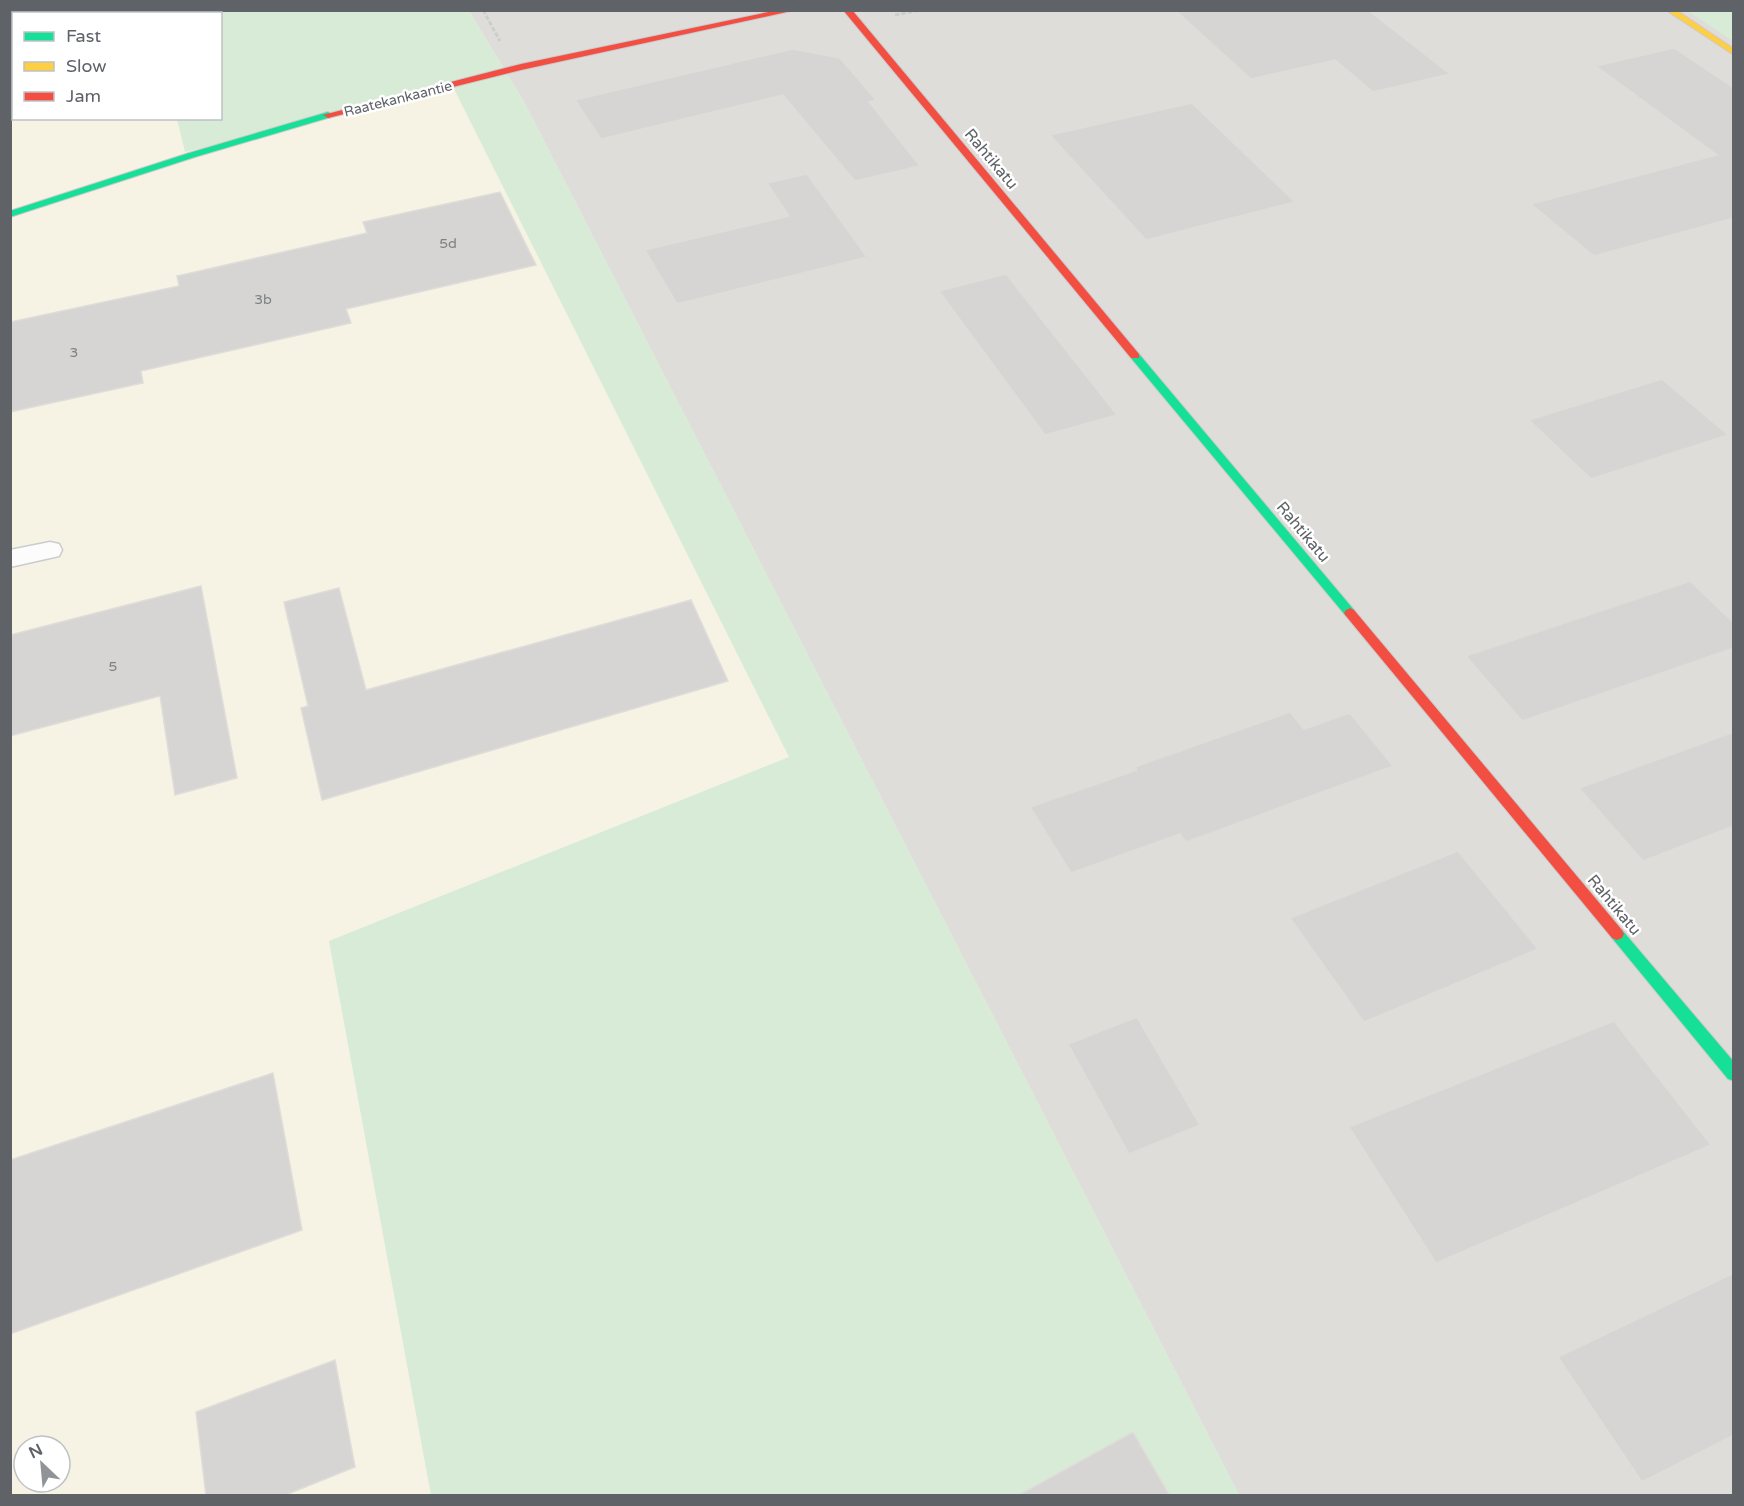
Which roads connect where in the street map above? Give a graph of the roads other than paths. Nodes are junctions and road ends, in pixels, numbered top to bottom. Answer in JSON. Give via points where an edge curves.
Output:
{"nodes":[{"id":1,"x":792,"y":10,"type":"edge"},
{"id":2,"x":847,"y":10,"type":"edge"},
{"id":3,"x":1670,"y":10,"type":"edge"},
{"id":4,"x":1734,"y":53,"type":"edge"},
{"id":5,"x":10,"y":214,"type":"edge"},
{"id":6,"x":50,"y":550,"type":"dead end"},
{"id":7,"x":10,"y":559,"type":"edge"},
{"id":8,"x":1734,"y":1074,"type":"edge"}],
"edges":[{"from":1,"to":5,"type":"street","name":"Raatekankaantie","via":[[438,88],[253,136]]},
{"from":2,"to":8,"type":"street","name":"Rahtikatu"},
{"from":3,"to":4,"type":"street"},
{"from":6,"to":7,"type":"lane"}]}
